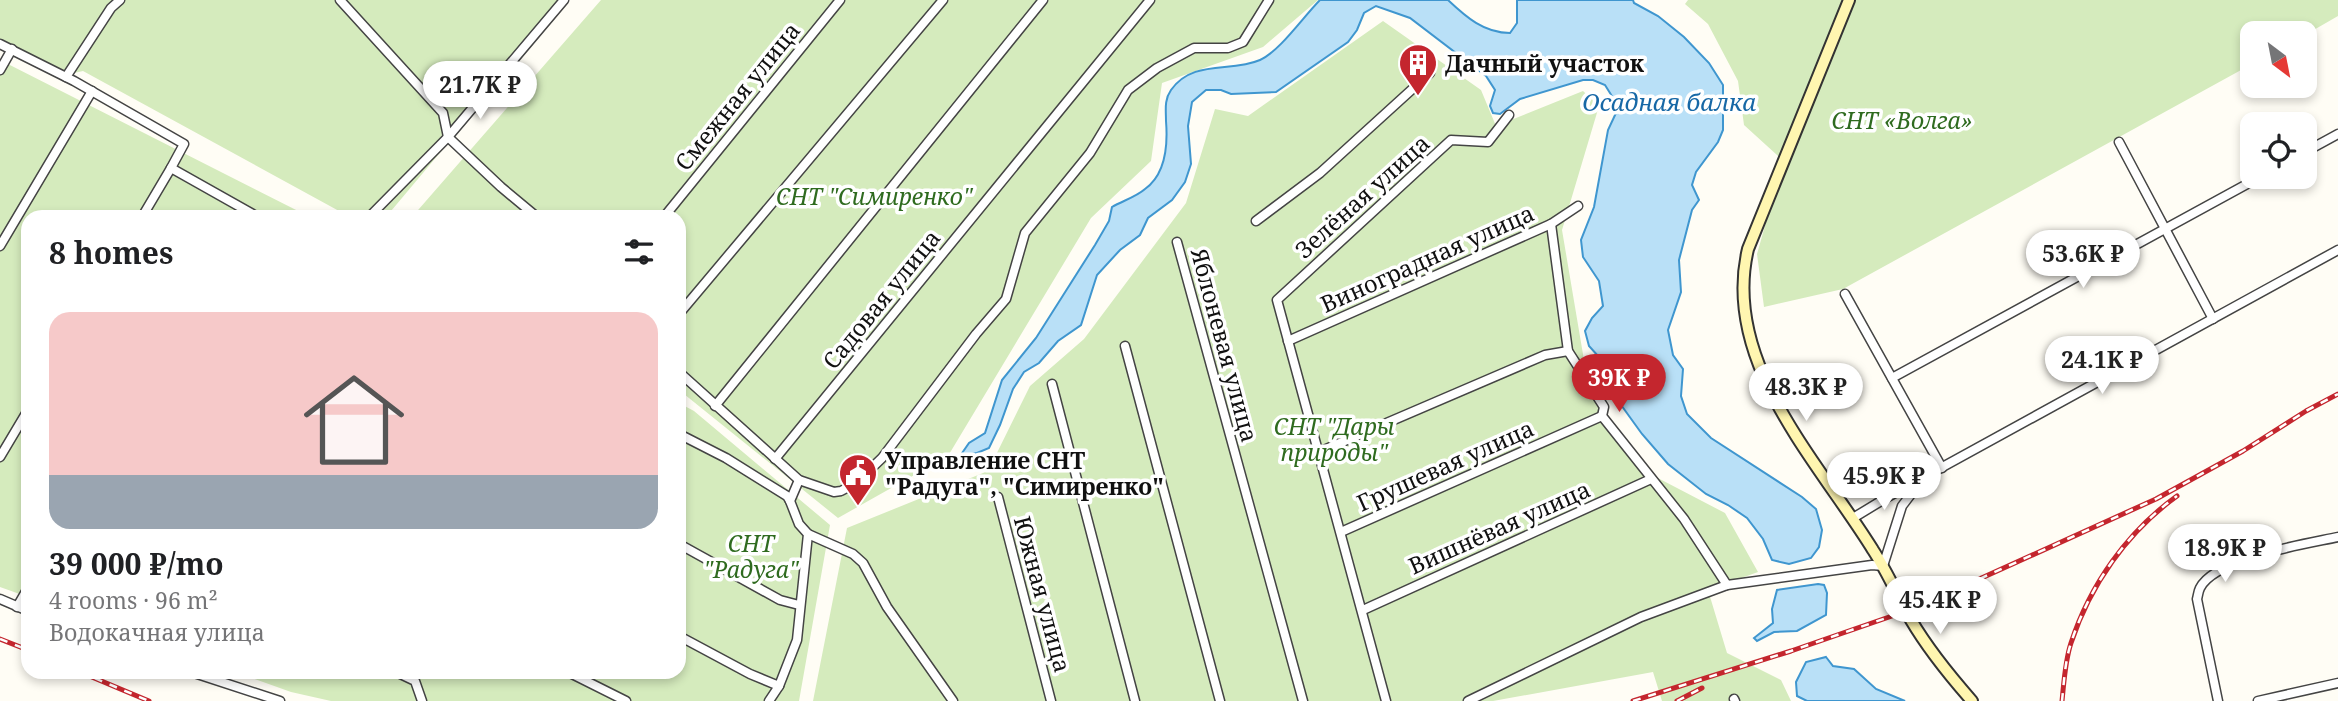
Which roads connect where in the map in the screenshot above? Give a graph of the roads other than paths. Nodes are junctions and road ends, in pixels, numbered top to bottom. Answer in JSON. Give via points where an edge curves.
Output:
{"nodes":[{"id":1,"x":120,"y":0,"type":"edge"},
{"id":2,"x":340,"y":0,"type":"edge"},
{"id":3,"x":564,"y":0,"type":"edge"},
{"id":4,"x":840,"y":0,"type":"edge"},
{"id":5,"x":943,"y":0,"type":"edge"},
{"id":6,"x":1043,"y":0,"type":"edge"},
{"id":7,"x":1150,"y":0,"type":"edge"},
{"id":8,"x":1269,"y":0,"type":"edge"},
{"id":9,"x":1849,"y":0,"type":"edge"},
{"id":10,"x":0,"y":44,"type":"edge"},
{"id":11,"x":12,"y":50,"type":"junction"},
{"id":12,"x":0,"y":70,"type":"edge"},
{"id":13,"x":1430,"y":73,"type":"dead end"},
{"id":14,"x":66,"y":77,"type":"junction"},
{"id":15,"x":92,"y":92,"type":"junction"},
{"id":16,"x":1509,"y":115,"type":"dead end"},
{"id":17,"x":2338,"y":134,"type":"edge"},
{"id":18,"x":448,"y":137,"type":"junction"},
{"id":19,"x":2119,"y":142,"type":"dead end"},
{"id":20,"x":2317,"y":145,"type":"edge"},
{"id":21,"x":171,"y":168,"type":"junction"},
{"id":22,"x":2240,"y":188,"type":"edge"},
{"id":23,"x":1578,"y":206,"type":"dead end"},
{"id":24,"x":22,"y":210,"type":"edge"},
{"id":25,"x":146,"y":210,"type":"edge"},
{"id":26,"x":242,"y":210,"type":"edge"},
{"id":27,"x":376,"y":210,"type":"edge"},
{"id":28,"x":528,"y":210,"type":"edge"},
{"id":29,"x":670,"y":210,"type":"edge"},
{"id":30,"x":21,"y":211,"type":"edge"},
{"id":31,"x":1256,"y":221,"type":"dead end"},
{"id":32,"x":1551,"y":224,"type":"junction"},
{"id":33,"x":2165,"y":229,"type":"junction"},
{"id":34,"x":1177,"y":242,"type":"dead end"},
{"id":35,"x":0,"y":246,"type":"edge"},
{"id":36,"x":2338,"y":250,"type":"edge"},
{"id":37,"x":1845,"y":294,"type":"dead end"},
{"id":38,"x":686,"y":306,"type":"edge"},
{"id":39,"x":2213,"y":318,"type":"junction"},
{"id":40,"x":1289,"y":341,"type":"junction"},
{"id":41,"x":1125,"y":346,"type":"dead end"},
{"id":42,"x":1568,"y":351,"type":"junction"},
{"id":43,"x":686,"y":378,"type":"edge"},
{"id":44,"x":1892,"y":378,"type":"junction"},
{"id":45,"x":1052,"y":384,"type":"dead end"},
{"id":46,"x":715,"y":405,"type":"junction"},
{"id":47,"x":1602,"y":416,"type":"junction"},
{"id":48,"x":21,"y":422,"type":"edge"},
{"id":49,"x":686,"y":437,"type":"edge"},
{"id":50,"x":1319,"y":452,"type":"junction"},
{"id":51,"x":0,"y":457,"type":"edge"},
{"id":52,"x":775,"y":459,"type":"junction"},
{"id":53,"x":1942,"y":468,"type":"junction"},
{"id":54,"x":1923,"y":478,"type":"junction"},
{"id":55,"x":1651,"y":479,"type":"junction"},
{"id":56,"x":799,"y":480,"type":"junction"},
{"id":57,"x":998,"y":497,"type":"dead end"},
{"id":58,"x":790,"y":501,"type":"junction"},
{"id":59,"x":1853,"y":518,"type":"junction"},
{"id":60,"x":1341,"y":532,"type":"junction"},
{"id":61,"x":808,"y":534,"type":"junction"},
{"id":62,"x":2338,"y":537,"type":"edge"},
{"id":63,"x":686,"y":548,"type":"edge"},
{"id":64,"x":1883,"y":566,"type":"junction"},
{"id":65,"x":1727,"y":585,"type":"junction"},
{"id":66,"x":0,"y":599,"type":"edge"},
{"id":67,"x":21,"y":600,"type":"edge"},
{"id":68,"x":799,"y":605,"type":"junction"},
{"id":69,"x":17,"y":607,"type":"junction"},
{"id":70,"x":21,"y":608,"type":"edge"},
{"id":71,"x":1363,"y":610,"type":"junction"},
{"id":72,"x":686,"y":640,"type":"edge"},
{"id":73,"x":212,"y":679,"type":"edge"},
{"id":74,"x":411,"y":679,"type":"edge"},
{"id":75,"x":582,"y":679,"type":"edge"},
{"id":76,"x":2338,"y":683,"type":"edge"},
{"id":77,"x":779,"y":686,"type":"junction"},
{"id":78,"x":280,"y":701,"type":"edge"},
{"id":79,"x":422,"y":701,"type":"edge"},
{"id":80,"x":625,"y":701,"type":"edge"},
{"id":81,"x":769,"y":701,"type":"edge"},
{"id":82,"x":953,"y":701,"type":"edge"},
{"id":83,"x":1051,"y":701,"type":"edge"},
{"id":84,"x":1135,"y":701,"type":"edge"},
{"id":85,"x":1220,"y":701,"type":"edge"},
{"id":86,"x":1303,"y":701,"type":"edge"},
{"id":87,"x":1387,"y":701,"type":"edge"},
{"id":88,"x":1468,"y":701,"type":"edge"},
{"id":89,"x":1972,"y":701,"type":"edge"},
{"id":90,"x":2218,"y":701,"type":"edge"},
{"id":91,"x":2258,"y":701,"type":"edge"}],
"edges":[{"from":1,"to":14,"type":"street"},
{"from":2,"to":18,"type":"street","via":[[443,113]]},
{"from":3,"to":18,"type":"street"},
{"from":4,"to":29,"type":"street","name":"Смежная улица"},
{"from":5,"to":38,"type":"street"},
{"from":6,"to":46,"type":"street"},
{"from":7,"to":52,"type":"street","name":"Садовая улица"},
{"from":8,"to":56,"type":"street","via":[[1243,42],[1228,48],[1194,48],[1128,90],[1090,153],[1025,233],[1006,299],[882,458],[841,491]]},
{"from":9,"to":59,"type":"street","via":[[1748,249],[1744,314],[1772,395]]},
{"from":10,"to":11,"type":"street"},
{"from":11,"to":12,"type":"street"},
{"from":11,"to":14,"type":"street"},
{"from":13,"to":31,"type":"street","via":[[1320,173]]},
{"from":14,"to":15,"type":"street"},
{"from":15,"to":21,"type":"street","via":[[184,144]]},
{"from":15,"to":24,"type":"street"},
{"from":16,"to":40,"type":"street","name":"Зелёная улица","via":[[1488,142],[1451,141],[1277,300]]},
{"from":17,"to":20,"type":"street"},
{"from":18,"to":27,"type":"street"},
{"from":18,"to":28,"type":"street"},
{"from":19,"to":33,"type":"street"},
{"from":21,"to":25,"type":"street"},
{"from":21,"to":26,"type":"street"},
{"from":22,"to":33,"type":"street"},
{"from":23,"to":32,"type":"street","name":"Виноградная улица"},
{"from":30,"to":35,"type":"street"},
{"from":32,"to":40,"type":"street","name":"Виноградная улица"},
{"from":32,"to":42,"type":"street"},
{"from":33,"to":39,"type":"street"},
{"from":33,"to":44,"type":"street"},
{"from":34,"to":86,"type":"street","name":"Яблоневая улица"},
{"from":36,"to":39,"type":"street"},
{"from":37,"to":44,"type":"street"},
{"from":39,"to":53,"type":"street"},
{"from":40,"to":50,"type":"street"},
{"from":41,"to":85,"type":"street"},
{"from":42,"to":47,"type":"street","via":[[1604,407]]},
{"from":42,"to":50,"type":"street","via":[[1545,355]]},
{"from":43,"to":46,"type":"street"},
{"from":44,"to":53,"type":"street"},
{"from":45,"to":84,"type":"street"},
{"from":46,"to":52,"type":"street"},
{"from":47,"to":55,"type":"street"},
{"from":47,"to":60,"type":"street","name":"Грушевая улица"},
{"from":48,"to":51,"type":"street"},
{"from":49,"to":58,"type":"street","via":[[726,457]]},
{"from":50,"to":60,"type":"street"},
{"from":52,"to":56,"type":"street"},
{"from":53,"to":54,"type":"street"},
{"from":54,"to":59,"type":"street"},
{"from":54,"to":64,"type":"street","via":[[1902,506]]},
{"from":55,"to":65,"type":"street","via":[[1684,519]]},
{"from":55,"to":71,"type":"street","name":"Вишнёвая улица"},
{"from":56,"to":58,"type":"street"},
{"from":57,"to":83,"type":"street","name":"Южная улица"},
{"from":58,"to":61,"type":"street"},
{"from":59,"to":64,"type":"street"},
{"from":60,"to":71,"type":"street"},
{"from":61,"to":68,"type":"street"},
{"from":61,"to":82,"type":"street","via":[[853,554],[863,564],[887,607]]},
{"from":62,"to":90,"type":"street","via":[[2235,562],[2200,588],[2197,599]]},
{"from":63,"to":68,"type":"street","via":[[780,600]]},
{"from":64,"to":65,"type":"street"},
{"from":64,"to":89,"type":"street","via":[[1927,645]]},
{"from":65,"to":88,"type":"street","via":[[1641,617]]},
{"from":66,"to":69,"type":"street"},
{"from":67,"to":69,"type":"street"},
{"from":68,"to":77,"type":"street","via":[[797,640]]},
{"from":69,"to":70,"type":"street"},
{"from":71,"to":87,"type":"street"},
{"from":72,"to":77,"type":"street"},
{"from":73,"to":78,"type":"street"},
{"from":74,"to":79,"type":"street"},
{"from":75,"to":80,"type":"street"},
{"from":76,"to":91,"type":"street"},
{"from":77,"to":81,"type":"street"}]}
